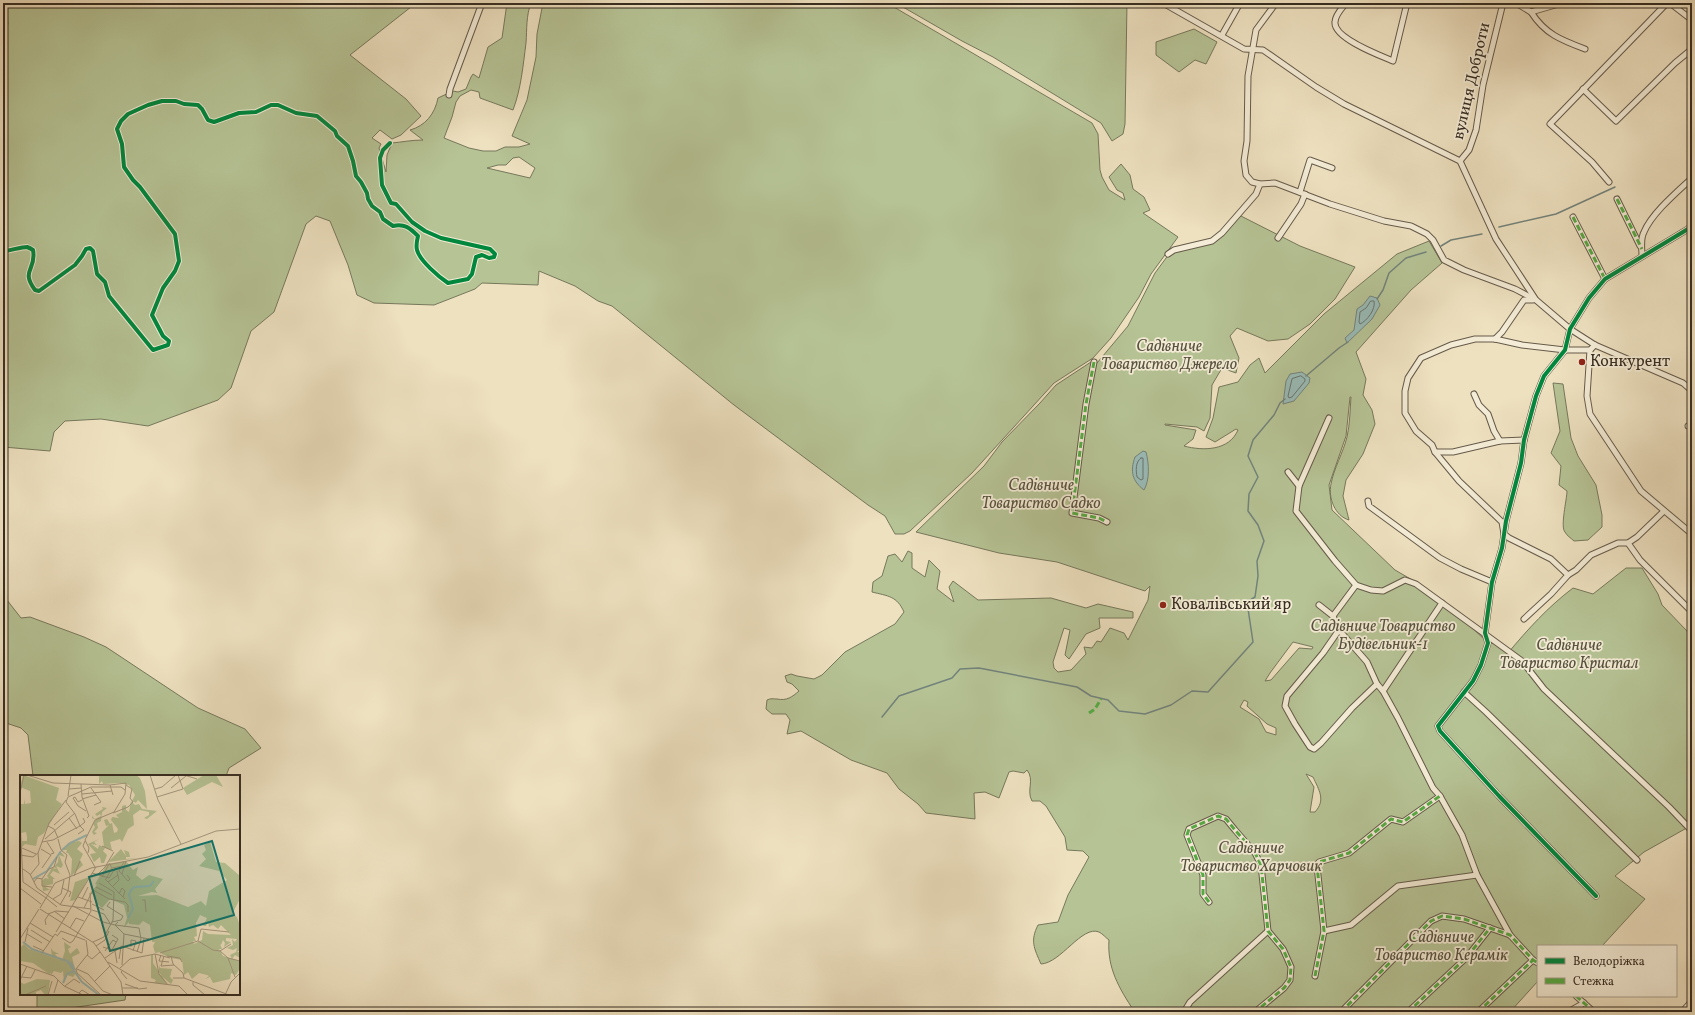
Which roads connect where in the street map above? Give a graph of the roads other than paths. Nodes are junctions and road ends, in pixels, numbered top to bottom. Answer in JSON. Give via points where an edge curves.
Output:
{"nodes":[{"id":1,"x":482,"y":3,"type":"edge"},
{"id":2,"x":1163,"y":3,"type":"edge"},
{"id":3,"x":1240,"y":3,"type":"edge"},
{"id":4,"x":1276,"y":3,"type":"edge"},
{"id":5,"x":1346,"y":3,"type":"edge"},
{"id":6,"x":1407,"y":3,"type":"edge"},
{"id":7,"x":1502,"y":3,"type":"edge"},
{"id":8,"x":1516,"y":3,"type":"edge"},
{"id":9,"x":1540,"y":3,"type":"edge"},
{"id":10,"x":1562,"y":3,"type":"edge"},
{"id":11,"x":1667,"y":3,"type":"edge"},
{"id":12,"x":1670,"y":3,"type":"edge"},
{"id":13,"x":1540,"y":11,"type":"junction"},
{"id":14,"x":1531,"y":12,"type":"junction"},
{"id":15,"x":1692,"y":20,"type":"edge"},
{"id":16,"x":1222,"y":35,"type":"junction"},
{"id":17,"x":1253,"y":49,"type":"junction"},
{"id":18,"x":1585,"y":49,"type":"dead end"},
{"id":19,"x":1692,"y":49,"type":"edge"},
{"id":20,"x":1583,"y":89,"type":"junction"},
{"id":21,"x":449,"y":95,"type":"dead end"},
{"id":22,"x":1460,"y":161,"type":"junction"},
{"id":23,"x":1332,"y":168,"type":"dead end"},
{"id":24,"x":1692,"y":178,"type":"edge"},
{"id":25,"x":1609,"y":182,"type":"dead end"},
{"id":26,"x":1260,"y":184,"type":"junction"},
{"id":27,"x":1300,"y":192,"type":"junction"},
{"id":28,"x":1305,"y":194,"type":"junction"},
{"id":29,"x":1617,"y":199,"type":"dead end"},
{"id":30,"x":1573,"y":217,"type":"dead end"},
{"id":31,"x":1692,"y":225,"type":"edge"},
{"id":32,"x":1278,"y":238,"type":"dead end"},
{"id":33,"x":1642,"y":249,"type":"junction"},
{"id":34,"x":1168,"y":254,"type":"dead end"},
{"id":35,"x":1642,"y":256,"type":"junction"},
{"id":36,"x":1606,"y":279,"type":"junction"},
{"id":37,"x":1536,"y":300,"type":"junction"},
{"id":38,"x":1570,"y":329,"type":"junction"},
{"id":39,"x":1495,"y":339,"type":"junction"},
{"id":40,"x":1595,"y":345,"type":"junction"},
{"id":41,"x":1565,"y":350,"type":"junction"},
{"id":42,"x":1590,"y":350,"type":"junction"},
{"id":43,"x":1094,"y":362,"type":"dead end"},
{"id":44,"x":1692,"y":391,"type":"edge"},
{"id":45,"x":1474,"y":394,"type":"dead end"},
{"id":46,"x":1329,"y":418,"type":"dead end"},
{"id":47,"x":1524,"y":440,"type":"junction"},
{"id":48,"x":1500,"y":441,"type":"junction"},
{"id":49,"x":1435,"y":452,"type":"junction"},
{"id":50,"x":1288,"y":472,"type":"dead end"},
{"id":51,"x":1299,"y":486,"type":"junction"},
{"id":52,"x":1368,"y":501,"type":"dead end"},
{"id":53,"x":1664,"y":511,"type":"junction"},
{"id":54,"x":1107,"y":522,"type":"dead end"},
{"id":55,"x":1504,"y":534,"type":"junction"},
{"id":56,"x":1692,"y":534,"type":"edge"},
{"id":57,"x":1628,"y":543,"type":"junction"},
{"id":58,"x":1568,"y":576,"type":"junction"},
{"id":59,"x":1492,"y":582,"type":"junction"},
{"id":60,"x":1356,"y":585,"type":"junction"},
{"id":61,"x":1442,"y":603,"type":"junction"},
{"id":62,"x":1319,"y":605,"type":"dead end"},
{"id":63,"x":1692,"y":612,"type":"edge"},
{"id":64,"x":1333,"y":616,"type":"junction"},
{"id":65,"x":1524,"y":619,"type":"dead end"},
{"id":66,"x":1339,"y":630,"type":"junction"},
{"id":67,"x":1485,"y":633,"type":"junction"},
{"id":68,"x":1377,"y":684,"type":"junction"},
{"id":69,"x":1383,"y":691,"type":"junction"},
{"id":70,"x":1464,"y":692,"type":"junction"},
{"id":71,"x":1440,"y":796,"type":"junction"},
{"id":72,"x":1691,"y":829,"type":"edge"},
{"id":73,"x":1637,"y":860,"type":"dead end"},
{"id":74,"x":1477,"y":875,"type":"junction"},
{"id":75,"x":1596,"y":896,"type":"dead end"},
{"id":76,"x":1209,"y":902,"type":"dead end"},
{"id":77,"x":1490,"y":928,"type":"junction"},
{"id":78,"x":1268,"y":931,"type":"junction"},
{"id":79,"x":1324,"y":931,"type":"junction"},
{"id":80,"x":1510,"y":934,"type":"junction"},
{"id":81,"x":1533,"y":960,"type":"junction"},
{"id":82,"x":1537,"y":962,"type":"edge"},
{"id":83,"x":1315,"y":976,"type":"dead end"},
{"id":84,"x":1577,"y":997,"type":"edge"},
{"id":85,"x":1692,"y":1002,"type":"edge"},
{"id":86,"x":1584,"y":1003,"type":"junction"},
{"id":87,"x":1184,"y":1012,"type":"edge"},
{"id":88,"x":1255,"y":1012,"type":"edge"},
{"id":89,"x":1340,"y":1012,"type":"edge"},
{"id":90,"x":1408,"y":1012,"type":"edge"},
{"id":91,"x":1478,"y":1012,"type":"edge"},
{"id":92,"x":1568,"y":1012,"type":"edge"},
{"id":93,"x":1594,"y":1012,"type":"edge"},
{"id":94,"x":1682,"y":1012,"type":"edge"}],
"edges":[{"from":1,"to":21,"type":"street"},
{"from":2,"to":16,"type":"street"},
{"from":3,"to":16,"type":"street"},
{"from":4,"to":17,"type":"street","via":[[1256,30]]},
{"from":5,"to":6,"type":"street","via":[[1337,15],[1336,29],[1358,46],[1393,61]]},
{"from":7,"to":22,"type":"street","name":"вулиця Доброти","via":[[1483,84],[1476,130],[1470,150]]},
{"from":8,"to":14,"type":"street"},
{"from":9,"to":13,"type":"street"},
{"from":10,"to":13,"type":"street"},
{"from":11,"to":20,"type":"street"},
{"from":12,"to":15,"type":"street"},
{"from":13,"to":14,"type":"street"},
{"from":14,"to":18,"type":"street","via":[[1539,24],[1551,34]]},
{"from":16,"to":17,"type":"street","via":[[1244,49]]},
{"from":17,"to":22,"type":"street","via":[[1264,50],[1344,104]]},
{"from":17,"to":26,"type":"street","via":[[1248,76],[1247,142],[1244,161],[1246,175],[1252,182]]},
{"from":19,"to":20,"type":"street","via":[[1674,63],[1616,121]]},
{"from":20,"to":25,"type":"street","via":[[1550,124],[1592,162]]},
{"from":22,"to":37,"type":"street","via":[[1496,239]]},
{"from":23,"to":27,"type":"street","via":[[1310,160]]},
{"from":24,"to":33,"type":"street","via":[[1662,206],[1644,231]]},
{"from":26,"to":27,"type":"street","via":[[1275,183]]},
{"from":26,"to":34,"type":"street","via":[[1256,194],[1212,241],[1174,250]]},
{"from":27,"to":28,"type":"street"},
{"from":28,"to":32,"type":"street"},
{"from":28,"to":37,"type":"street","via":[[1384,221],[1410,226],[1427,234],[1444,260]]},
{"from":29,"to":33,"type":"street"},
{"from":30,"to":36,"type":"street"},
{"from":31,"to":35,"type":"street"},
{"from":33,"to":35,"type":"street"},
{"from":35,"to":36,"type":"street"},
{"from":36,"to":38,"type":"street","via":[[1588,298]]},
{"from":37,"to":38,"type":"street"},
{"from":37,"to":39,"type":"street","via":[[1524,300]]},
{"from":38,"to":40,"type":"street"},
{"from":38,"to":41,"type":"street"},
{"from":39,"to":41,"type":"street"},
{"from":39,"to":49,"type":"street","via":[[1475,339],[1451,345],[1421,358],[1408,378],[1405,413],[1416,431],[1427,439]]},
{"from":40,"to":42,"type":"street"},
{"from":40,"to":44,"type":"street","via":[[1683,383]]},
{"from":41,"to":42,"type":"street"},
{"from":41,"to":47,"type":"street","via":[[1544,376]]},
{"from":42,"to":53,"type":"street","via":[[1587,396],[1590,414],[1641,490]]},
{"from":43,"to":54,"type":"street","via":[[1072,513]]},
{"from":45,"to":48,"type":"street","via":[[1479,405],[1488,414]]},
{"from":46,"to":51,"type":"street"},
{"from":47,"to":48,"type":"street"},
{"from":47,"to":55,"type":"street"},
{"from":48,"to":49,"type":"street","via":[[1453,452]]},
{"from":49,"to":55,"type":"street","via":[[1459,481],[1502,522]]},
{"from":50,"to":51,"type":"street"},
{"from":51,"to":60,"type":"street","via":[[1296,511]]},
{"from":52,"to":59,"type":"street","via":[[1369,506],[1440,558]]},
{"from":53,"to":56,"type":"street"},
{"from":53,"to":57,"type":"street"},
{"from":55,"to":58,"type":"street","via":[[1551,559]]},
{"from":55,"to":59,"type":"street"},
{"from":57,"to":58,"type":"street","via":[[1618,542],[1591,555]]},
{"from":57,"to":63,"type":"street","via":[[1640,560]]},
{"from":58,"to":65,"type":"street"},
{"from":59,"to":67,"type":"street"},
{"from":60,"to":61,"type":"street","via":[[1383,591],[1405,580],[1416,584]]},
{"from":60,"to":64,"type":"street"},
{"from":61,"to":67,"type":"street"},
{"from":61,"to":69,"type":"street"},
{"from":62,"to":64,"type":"street"},
{"from":64,"to":66,"type":"street"},
{"from":66,"to":68,"type":"street","via":[[1367,662]]},
{"from":66,"to":68,"type":"street","via":[[1287,696],[1285,706],[1310,747],[1314,749],[1321,743]]},
{"from":67,"to":70,"type":"street","via":[[1488,643],[1481,665]]},
{"from":67,"to":72,"type":"street","via":[[1522,660],[1544,689]]},
{"from":68,"to":69,"type":"street"},
{"from":69,"to":71,"type":"street","via":[[1433,788]]},
{"from":70,"to":73,"type":"street"},
{"from":70,"to":75,"type":"street","via":[[1441,720],[1438,726],[1440,731]]},
{"from":71,"to":74,"type":"street","via":[[1462,835]]},
{"from":71,"to":79,"type":"street","via":[[1402,822],[1391,819],[1349,853],[1319,862],[1317,866]]},
{"from":74,"to":79,"type":"street","via":[[1398,886],[1351,925]]},
{"from":74,"to":80,"type":"street"},
{"from":76,"to":78,"type":"street","via":[[1203,894],[1203,875],[1187,835],[1189,829],[1218,816],[1226,819],[1255,853],[1261,865]]},
{"from":77,"to":80,"type":"street"},
{"from":77,"to":89,"type":"street","via":[[1464,919],[1442,916],[1431,921]]},
{"from":77,"to":90,"type":"street","via":[[1466,957]]},
{"from":78,"to":87,"type":"street","via":[[1190,1002]]},
{"from":78,"to":88,"type":"street","via":[[1284,949],[1291,967],[1290,980]]},
{"from":79,"to":83,"type":"street"},
{"from":80,"to":81,"type":"street"},
{"from":81,"to":82,"type":"street"},
{"from":81,"to":91,"type":"street"},
{"from":84,"to":86,"type":"street"},
{"from":85,"to":94,"type":"street"},
{"from":86,"to":92,"type":"street"},
{"from":86,"to":93,"type":"street"}]}
